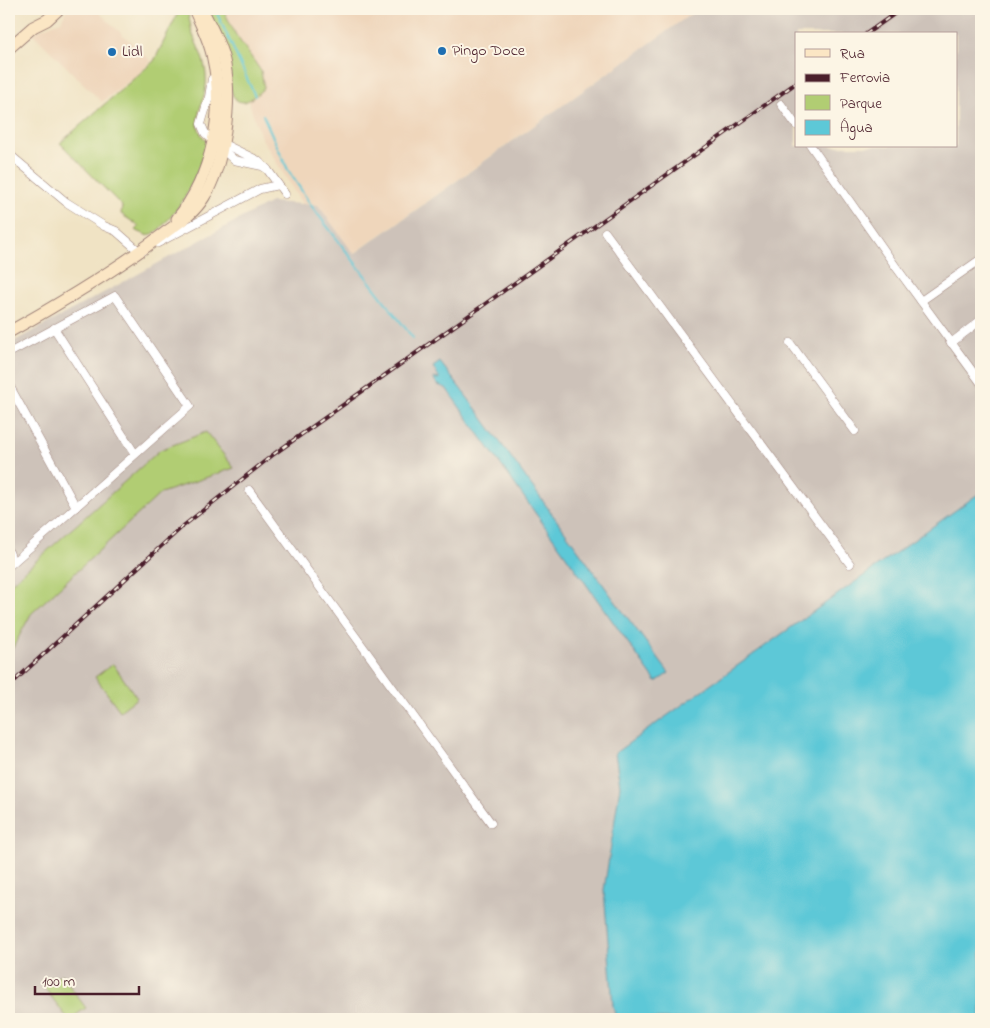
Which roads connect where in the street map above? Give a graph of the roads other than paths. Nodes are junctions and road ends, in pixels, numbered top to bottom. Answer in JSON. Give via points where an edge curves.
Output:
{"nodes":[{"id":1,"x":60,"y":9,"type":"edge"},
{"id":2,"x":194,"y":9,"type":"edge"},
{"id":3,"x":202,"y":9,"type":"edge"},
{"id":4,"x":10,"y":44,"type":"edge"},
{"id":5,"x":781,"y":104,"type":"dead end"},
{"id":6,"x":795,"y":124,"type":"edge"},
{"id":7,"x":220,"y":145,"type":"junction"},
{"id":8,"x":812,"y":148,"type":"edge"},
{"id":9,"x":9,"y":154,"type":"edge"},
{"id":10,"x":278,"y":186,"type":"junction"},
{"id":11,"x":285,"y":194,"type":"dead end"},
{"id":12,"x":605,"y":232,"type":"dead end"},
{"id":13,"x":140,"y":252,"type":"junction"},
{"id":14,"x":981,"y":259,"type":"edge"},
{"id":15,"x":102,"y":276,"type":"junction"},
{"id":16,"x":921,"y":301,"type":"junction"},
{"id":17,"x":981,"y":320,"type":"edge"},
{"id":18,"x":9,"y":325,"type":"edge"},
{"id":19,"x":54,"y":328,"type":"junction"},
{"id":20,"x":9,"y":332,"type":"edge"},
{"id":21,"x":951,"y":342,"type":"junction"},
{"id":22,"x":790,"y":343,"type":"dead end"},
{"id":23,"x":9,"y":353,"type":"edge"},
{"id":24,"x":981,"y":384,"type":"edge"},
{"id":25,"x":9,"y":385,"type":"edge"},
{"id":26,"x":855,"y":431,"type":"dead end"},
{"id":27,"x":135,"y":454,"type":"junction"},
{"id":28,"x":249,"y":490,"type":"dead end"},
{"id":29,"x":76,"y":506,"type":"junction"},
{"id":30,"x":9,"y":552,"type":"edge"},
{"id":31,"x":11,"y":564,"type":"edge"},
{"id":32,"x":850,"y":564,"type":"dead end"},
{"id":33,"x":491,"y":823,"type":"dead end"}],
"edges":[{"from":1,"to":4,"type":"street"},
{"from":2,"to":7,"type":"street","via":[[213,58],[218,86]]},
{"from":3,"to":7,"type":"street","via":[[225,64],[227,90]]},
{"from":5,"to":6,"type":"street"},
{"from":7,"to":10,"type":"street","via":[[237,161],[267,169]]},
{"from":7,"to":13,"type":"street","via":[[204,197],[181,224]]},
{"from":8,"to":16,"type":"street"},
{"from":9,"to":13,"type":"street","via":[[66,202],[116,231]]},
{"from":10,"to":11,"type":"street"},
{"from":10,"to":13,"type":"street","via":[[260,188]]},
{"from":12,"to":32,"type":"street"},
{"from":13,"to":15,"type":"street"},
{"from":14,"to":16,"type":"street"},
{"from":15,"to":18,"type":"street"},
{"from":15,"to":20,"type":"street"},
{"from":16,"to":21,"type":"street"},
{"from":17,"to":21,"type":"street"},
{"from":19,"to":23,"type":"street"},
{"from":19,"to":27,"type":"street"},
{"from":19,"to":27,"type":"street","via":[[115,296],[190,406]]},
{"from":21,"to":24,"type":"street"},
{"from":22,"to":26,"type":"street"},
{"from":25,"to":29,"type":"street"},
{"from":27,"to":29,"type":"street"},
{"from":28,"to":33,"type":"street"},
{"from":29,"to":31,"type":"street"},
{"from":30,"to":31,"type":"street"}]}
